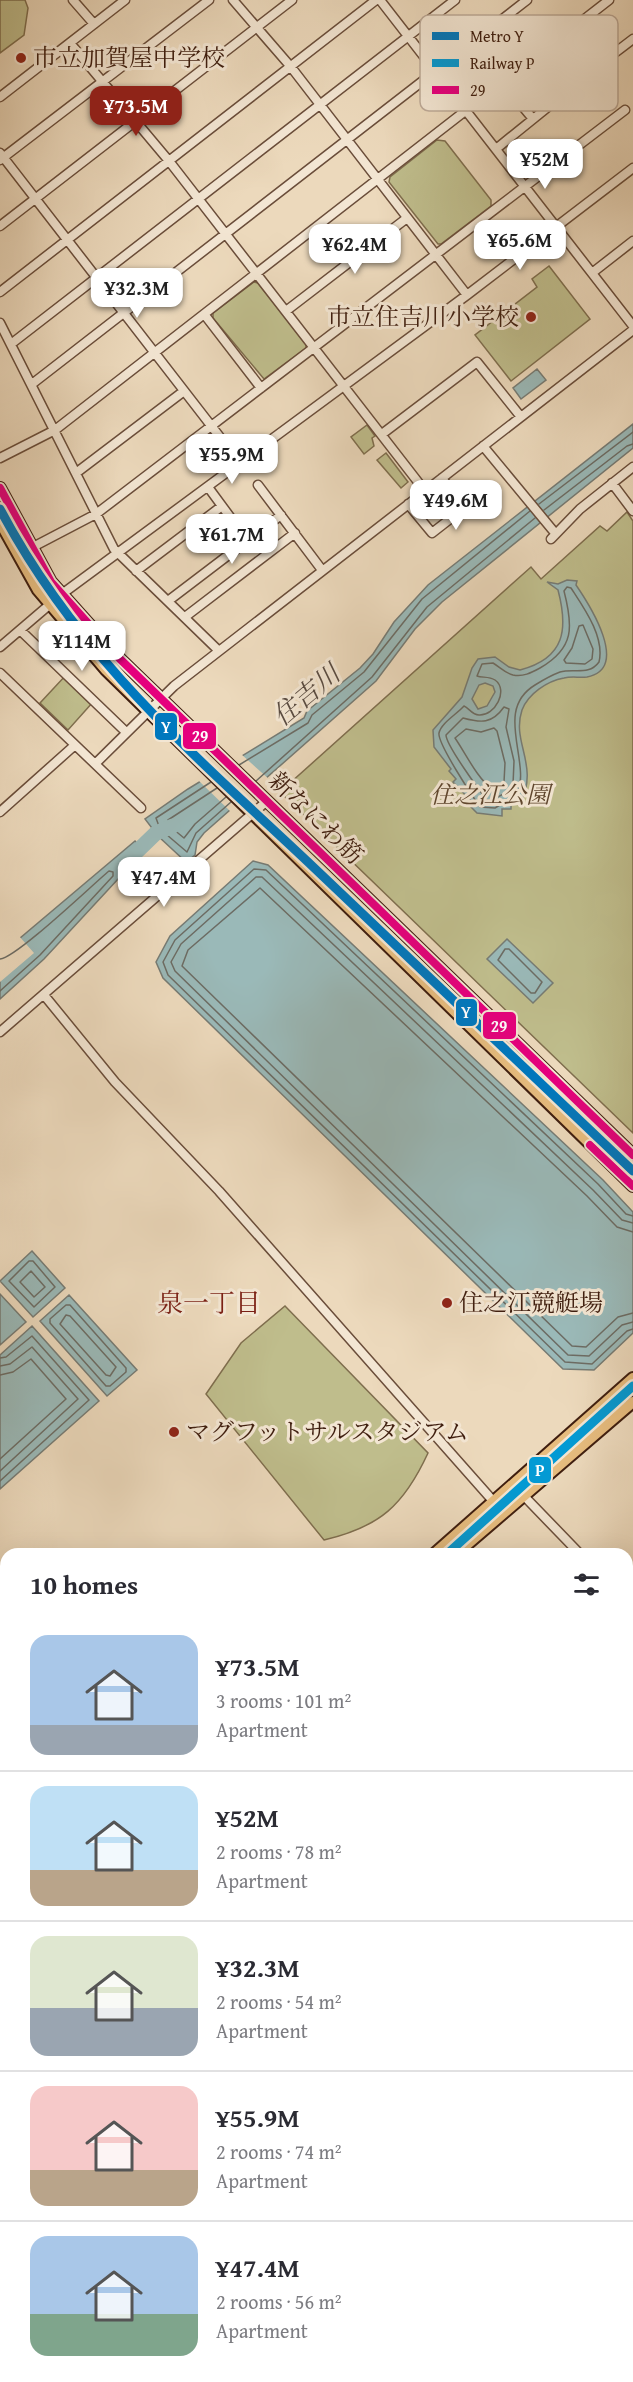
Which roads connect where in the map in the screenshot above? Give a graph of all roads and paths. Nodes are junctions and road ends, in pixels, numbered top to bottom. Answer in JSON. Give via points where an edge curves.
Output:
{"nodes":[{"id":1,"x":73,"y":0,"type":"edge"},
{"id":2,"x":124,"y":0,"type":"edge"},
{"id":3,"x":209,"y":0,"type":"edge"},
{"id":4,"x":233,"y":0,"type":"edge"},
{"id":5,"x":292,"y":0,"type":"edge"},
{"id":6,"x":378,"y":0,"type":"edge"},
{"id":7,"x":455,"y":0,"type":"edge"},
{"id":8,"x":527,"y":0,"type":"edge"},
{"id":9,"x":609,"y":0,"type":"edge"},
{"id":10,"x":435,"y":15,"type":"edge"},
{"id":11,"x":508,"y":15,"type":"edge"},
{"id":12,"x":590,"y":15,"type":"tunnel mouth"},
{"id":13,"x":94,"y":24,"type":"junction"},
{"id":14,"x":257,"y":27,"type":"junction"},
{"id":15,"x":420,"y":27,"type":"edge"},
{"id":16,"x":409,"y":35,"type":"junction"},
{"id":17,"x":633,"y":39,"type":"edge"},
{"id":18,"x":70,"y":43,"type":"junction"},
{"id":19,"x":420,"y":50,"type":"edge"},
{"id":20,"x":618,"y":50,"type":"tunnel mouth"},
{"id":21,"x":291,"y":67,"type":"junction"},
{"id":22,"x":103,"y":81,"type":"junction"},
{"id":23,"x":420,"y":83,"type":"edge"},
{"id":24,"x":0,"y":97,"type":"edge"},
{"id":25,"x":320,"y":105,"type":"junction"},
{"id":26,"x":625,"y":110,"type":"dead end"},
{"id":27,"x":466,"y":111,"type":"edge"},
{"id":28,"x":468,"y":111,"type":"edge"},
{"id":29,"x":526,"y":111,"type":"edge"},
{"id":30,"x":543,"y":111,"type":"edge"},
{"id":31,"x":533,"y":119,"type":"junction"},
{"id":32,"x":136,"y":121,"type":"junction"},
{"id":33,"x":348,"y":140,"type":"junction"},
{"id":34,"x":496,"y":149,"type":"junction"},
{"id":35,"x":1,"y":157,"type":"edge"},
{"id":36,"x":169,"y":161,"type":"junction"},
{"id":37,"x":633,"y":168,"type":"edge"},
{"id":38,"x":378,"y":180,"type":"junction"},
{"id":39,"x":525,"y":186,"type":"junction"},
{"id":40,"x":35,"y":199,"type":"junction"},
{"id":41,"x":198,"y":199,"type":"junction"},
{"id":42,"x":407,"y":218,"type":"junction"},
{"id":43,"x":0,"y":226,"type":"edge"},
{"id":44,"x":557,"y":226,"type":"junction"},
{"id":45,"x":226,"y":233,"type":"junction"},
{"id":46,"x":68,"y":240,"type":"junction"},
{"id":47,"x":633,"y":241,"type":"edge"},
{"id":48,"x":435,"y":254,"type":"junction"},
{"id":49,"x":257,"y":273,"type":"junction"},
{"id":50,"x":592,"y":273,"type":"junction"},
{"id":51,"x":96,"y":278,"type":"junction"},
{"id":52,"x":0,"y":292,"type":"edge"},
{"id":53,"x":467,"y":295,"type":"junction"},
{"id":54,"x":286,"y":311,"type":"junction"},
{"id":55,"x":123,"y":312,"type":"junction"},
{"id":56,"x":204,"y":314,"type":"junction"},
{"id":57,"x":0,"y":323,"type":"edge"},
{"id":58,"x":633,"y":328,"type":"edge"},
{"id":59,"x":11,"y":344,"type":"junction"},
{"id":60,"x":314,"y":347,"type":"junction"},
{"id":61,"x":155,"y":352,"type":"junction"},
{"id":62,"x":32,"y":384,"type":"junction"},
{"id":63,"x":344,"y":385,"type":"junction"},
{"id":64,"x":261,"y":388,"type":"junction"},
{"id":65,"x":184,"y":391,"type":"junction"},
{"id":66,"x":521,"y":417,"type":"junction"},
{"id":67,"x":211,"y":426,"type":"junction"},
{"id":68,"x":55,"y":430,"type":"junction"},
{"id":69,"x":382,"y":434,"type":"junction"},
{"id":70,"x":483,"y":446,"type":"junction"},
{"id":71,"x":0,"y":458,"type":"edge"},
{"id":72,"x":240,"y":463,"type":"junction"},
{"id":73,"x":633,"y":467,"type":"edge"},
{"id":74,"x":76,"y":474,"type":"junction"},
{"id":75,"x":442,"y":478,"type":"junction"},
{"id":76,"x":612,"y":483,"type":"junction"},
{"id":77,"x":258,"y":485,"type":"dead end"},
{"id":78,"x":208,"y":487,"type":"junction"},
{"id":79,"x":0,"y":488,"type":"edge"},
{"id":80,"x":425,"y":491,"type":"junction"},
{"id":81,"x":408,"y":504,"type":"junction"},
{"id":82,"x":222,"y":506,"type":"junction"},
{"id":83,"x":633,"y":511,"type":"edge"},
{"id":84,"x":96,"y":514,"type":"junction"},
{"id":85,"x":280,"y":515,"type":"junction"},
{"id":86,"x":0,"y":522,"type":"edge"},
{"id":87,"x":294,"y":533,"type":"junction"},
{"id":88,"x":247,"y":540,"type":"junction"},
{"id":89,"x":31,"y":548,"type":"junction"},
{"id":90,"x":119,"y":553,"type":"junction"},
{"id":91,"x":322,"y":570,"type":"junction"},
{"id":92,"x":136,"y":571,"type":"junction"},
{"id":93,"x":62,"y":594,"type":"junction"},
{"id":94,"x":168,"y":601,"type":"junction"},
{"id":95,"x":49,"y":605,"type":"junction"},
{"id":96,"x":184,"y":617,"type":"junction"},
{"id":97,"x":20,"y":630,"type":"junction"},
{"id":98,"x":0,"y":647,"type":"edge"},
{"id":99,"x":219,"y":651,"type":"junction"},
{"id":100,"x":0,"y":673,"type":"edge"},
{"id":101,"x":161,"y":698,"type":"junction"},
{"id":102,"x":148,"y":710,"type":"junction"},
{"id":103,"x":126,"y":732,"type":"junction"},
{"id":104,"x":75,"y":745,"type":"junction"},
{"id":105,"x":95,"y":764,"type":"junction"},
{"id":106,"x":263,"y":797,"type":"junction"},
{"id":107,"x":141,"y":808,"type":"dead end"},
{"id":108,"x":249,"y":810,"type":"junction"},
{"id":109,"x":0,"y":812,"type":"edge"},
{"id":110,"x":44,"y":994,"type":"junction"},
{"id":111,"x":0,"y":1032,"type":"edge"},
{"id":112,"x":633,"y":1155,"type":"edge"},
{"id":113,"x":633,"y":1186,"type":"edge"},
{"id":114,"x":633,"y":1378,"type":"edge"},
{"id":115,"x":633,"y":1401,"type":"edge"},
{"id":116,"x":523,"y":1494,"type":"junction"},
{"id":117,"x":494,"y":1502,"type":"junction"},
{"id":118,"x":441,"y":1548,"type":"edge"},
{"id":119,"x":463,"y":1548,"type":"edge"},
{"id":120,"x":574,"y":1548,"type":"edge"}],
"edges":[{"from":1,"to":13,"type":"street"},
{"from":2,"to":13,"type":"street"},
{"from":3,"to":22,"type":"street"},
{"from":4,"to":14,"type":"street"},
{"from":5,"to":14,"type":"street"},
{"from":6,"to":16,"type":"street"},
{"from":6,"to":21,"type":"street"},
{"from":7,"to":10,"type":"street"},
{"from":8,"to":11,"type":"street"},
{"from":9,"to":12,"type":"street"},
{"from":13,"to":18,"type":"street"},
{"from":14,"to":21,"type":"street"},
{"from":14,"to":32,"type":"street"},
{"from":15,"to":16,"type":"street"},
{"from":16,"to":19,"type":"street"},
{"from":16,"to":25,"type":"street"},
{"from":17,"to":20,"type":"street"},
{"from":18,"to":22,"type":"street"},
{"from":18,"to":24,"type":"street"},
{"from":21,"to":25,"type":"street"},
{"from":21,"to":36,"type":"street"},
{"from":22,"to":32,"type":"street"},
{"from":22,"to":35,"type":"street"},
{"from":23,"to":33,"type":"street"},
{"from":25,"to":33,"type":"street"},
{"from":25,"to":41,"type":"street"},
{"from":26,"to":39,"type":"street"},
{"from":27,"to":38,"type":"street"},
{"from":28,"to":34,"type":"street"},
{"from":29,"to":31,"type":"street"},
{"from":30,"to":31,"type":"street"},
{"from":31,"to":34,"type":"street"},
{"from":32,"to":36,"type":"street"},
{"from":32,"to":40,"type":"street"},
{"from":33,"to":38,"type":"street"},
{"from":33,"to":45,"type":"street"},
{"from":34,"to":39,"type":"street"},
{"from":35,"to":40,"type":"street"},
{"from":36,"to":41,"type":"street"},
{"from":36,"to":46,"type":"street"},
{"from":37,"to":44,"type":"street"},
{"from":38,"to":42,"type":"street"},
{"from":38,"to":49,"type":"street"},
{"from":39,"to":44,"type":"street"},
{"from":39,"to":48,"type":"street"},
{"from":40,"to":43,"type":"street"},
{"from":40,"to":46,"type":"street"},
{"from":41,"to":45,"type":"street"},
{"from":41,"to":51,"type":"street"},
{"from":42,"to":48,"type":"street"},
{"from":42,"to":54,"type":"street"},
{"from":44,"to":50,"type":"street"},
{"from":44,"to":53,"type":"street"},
{"from":45,"to":49,"type":"street"},
{"from":45,"to":55,"type":"street"},
{"from":46,"to":51,"type":"street"},
{"from":46,"to":52,"type":"street"},
{"from":47,"to":50,"type":"street"},
{"from":48,"to":53,"type":"street"},
{"from":48,"to":60,"type":"street"},
{"from":49,"to":54,"type":"street"},
{"from":49,"to":56,"type":"street"},
{"from":50,"to":58,"type":"street"},
{"from":51,"to":55,"type":"street"},
{"from":51,"to":59,"type":"street"},
{"from":53,"to":63,"type":"street"},
{"from":54,"to":60,"type":"street"},
{"from":55,"to":61,"type":"street"},
{"from":55,"to":62,"type":"street"},
{"from":56,"to":61,"type":"street"},
{"from":56,"to":64,"type":"street"},
{"from":57,"to":59,"type":"street"},
{"from":58,"to":66,"type":"street"},
{"from":59,"to":62,"type":"street"},
{"from":60,"to":63,"type":"street"},
{"from":60,"to":64,"type":"street"},
{"from":61,"to":65,"type":"street"},
{"from":61,"to":68,"type":"street"},
{"from":62,"to":68,"type":"street"},
{"from":63,"to":69,"type":"street"},
{"from":63,"to":72,"type":"street"},
{"from":64,"to":67,"type":"street"},
{"from":65,"to":67,"type":"street"},
{"from":65,"to":74,"type":"street"},
{"from":66,"to":69,"type":"street","via":[[477,362]]},
{"from":66,"to":70,"type":"street"},
{"from":67,"to":72,"type":"street"},
{"from":67,"to":84,"type":"street"},
{"from":68,"to":71,"type":"street"},
{"from":68,"to":74,"type":"street"},
{"from":69,"to":80,"type":"street"},
{"from":70,"to":75,"type":"street"},
{"from":70,"to":76,"type":"street","via":[[553,534]]},
{"from":72,"to":78,"type":"street"},
{"from":73,"to":76,"type":"street"},
{"from":74,"to":84,"type":"street"},
{"from":75,"to":80,"type":"street"},
{"from":75,"to":81,"type":"street","via":[[464,508],[456,515],[432,533]]},
{"from":76,"to":83,"type":"street"},
{"from":77,"to":85,"type":"street"},
{"from":78,"to":82,"type":"street"},
{"from":78,"to":90,"type":"street"},
{"from":79,"to":89,"type":"main road","name":"新なにわ筋"},
{"from":80,"to":81,"type":"street"},
{"from":81,"to":91,"type":"street"},
{"from":82,"to":88,"type":"street"},
{"from":82,"to":92,"type":"street"},
{"from":84,"to":89,"type":"street"},
{"from":84,"to":90,"type":"street"},
{"from":85,"to":87,"type":"street"},
{"from":85,"to":88,"type":"street"},
{"from":86,"to":95,"type":"main road","name":"新なにわ筋"},
{"from":87,"to":91,"type":"street"},
{"from":87,"to":96,"type":"street"},
{"from":88,"to":94,"type":"street"},
{"from":89,"to":93,"type":"main road","name":"新なにわ筋"},
{"from":90,"to":92,"type":"street"},
{"from":90,"to":93,"type":"street"},
{"from":91,"to":99,"type":"street"},
{"from":92,"to":94,"type":"street"},
{"from":93,"to":95,"type":"street"},
{"from":93,"to":101,"type":"main road","name":"新なにわ筋"},
{"from":94,"to":96,"type":"street"},
{"from":95,"to":97,"type":"street"},
{"from":95,"to":102,"type":"main road","name":"新なにわ筋","via":[[106,670]]},
{"from":96,"to":99,"type":"street"},
{"from":97,"to":98,"type":"street"},
{"from":97,"to":103,"type":"street"},
{"from":99,"to":101,"type":"street"},
{"from":100,"to":104,"type":"street"},
{"from":101,"to":102,"type":"street"},
{"from":101,"to":106,"type":"main road","name":"新なにわ筋"},
{"from":102,"to":103,"type":"street"},
{"from":102,"to":108,"type":"main road","name":"新なにわ筋"},
{"from":103,"to":105,"type":"street"},
{"from":104,"to":105,"type":"street"},
{"from":104,"to":109,"type":"street"},
{"from":105,"to":107,"type":"street"},
{"from":106,"to":108,"type":"street"},
{"from":106,"to":112,"type":"main road","name":"新なにわ筋"},
{"from":108,"to":110,"type":"street"},
{"from":108,"to":113,"type":"main road","name":"新なにわ筋"},
{"from":110,"to":111,"type":"street"},
{"from":110,"to":117,"type":"street","via":[[115,1082],[219,1191]]},
{"from":114,"to":117,"type":"main road"},
{"from":115,"to":116,"type":"main road"},
{"from":116,"to":119,"type":"main road"},
{"from":116,"to":120,"type":"street"},
{"from":117,"to":118,"type":"main road"}]}
